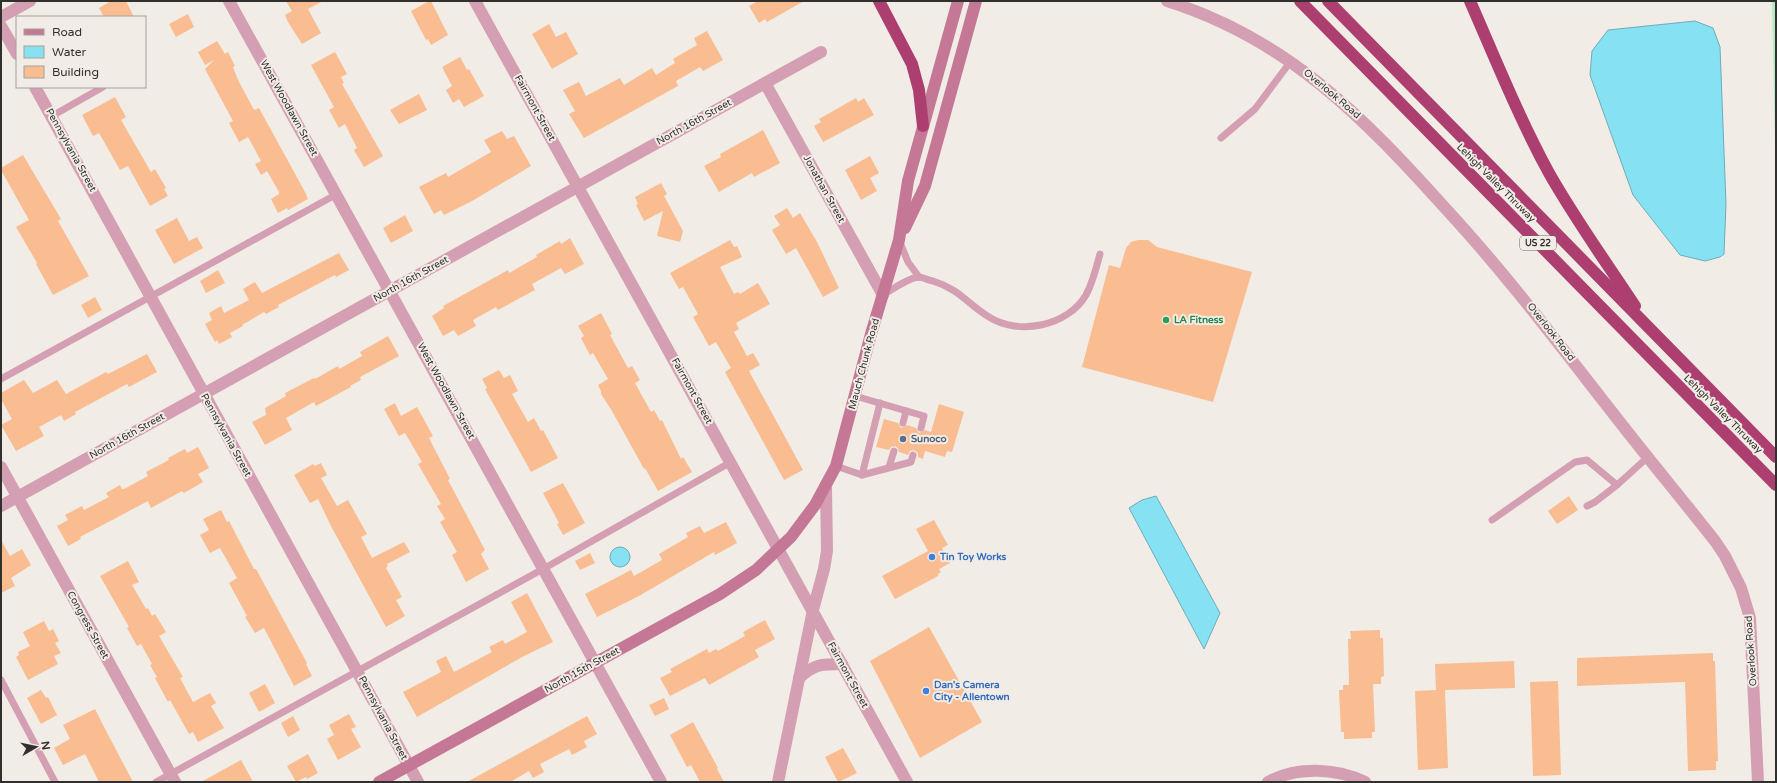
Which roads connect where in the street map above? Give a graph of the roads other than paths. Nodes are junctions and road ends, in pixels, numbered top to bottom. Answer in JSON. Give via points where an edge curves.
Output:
{"nodes":[{"id":1,"x":30,"y":1,"type":"edge"},
{"id":2,"x":229,"y":1,"type":"edge"},
{"id":3,"x":475,"y":1,"type":"edge"},
{"id":4,"x":878,"y":1,"type":"edge"},
{"id":5,"x":958,"y":1,"type":"edge"},
{"id":6,"x":976,"y":1,"type":"edge"},
{"id":7,"x":1167,"y":1,"type":"edge"},
{"id":8,"x":1300,"y":1,"type":"edge"},
{"id":9,"x":1328,"y":1,"type":"edge"},
{"id":10,"x":1470,"y":1,"type":"edge"},
{"id":11,"x":1,"y":17,"type":"edge"},
{"id":12,"x":1,"y":26,"type":"edge"},
{"id":13,"x":16,"y":52,"type":"edge"},
{"id":14,"x":821,"y":52,"type":"dead end"},
{"id":15,"x":1291,"y":61,"type":"junction"},
{"id":16,"x":765,"y":83,"type":"junction"},
{"id":17,"x":36,"y":88,"type":"edge"},
{"id":18,"x":101,"y":88,"type":"edge"},
{"id":19,"x":52,"y":116,"type":"junction"},
{"id":20,"x":923,"y":126,"type":"junction"},
{"id":21,"x":1221,"y":138,"type":"dead end"},
{"id":22,"x":578,"y":186,"type":"junction"},
{"id":23,"x":337,"y":194,"type":"junction"},
{"id":24,"x":899,"y":240,"type":"junction"},
{"id":25,"x":1100,"y":254,"type":"dead end"},
{"id":26,"x":919,"y":277,"type":"junction"},
{"id":27,"x":391,"y":290,"type":"junction"},
{"id":28,"x":882,"y":295,"type":"junction"},
{"id":29,"x":151,"y":296,"type":"junction"},
{"id":30,"x":1653,"y":331,"type":"junction"},
{"id":31,"x":1,"y":379,"type":"edge"},
{"id":32,"x":203,"y":393,"type":"junction"},
{"id":33,"x":855,"y":396,"type":"junction"},
{"id":34,"x":880,"y":403,"type":"junction"},
{"id":35,"x":906,"y":411,"type":"junction"},
{"id":36,"x":903,"y":423,"type":"dead end"},
{"id":37,"x":921,"y":428,"type":"dead end"},
{"id":38,"x":894,"y":451,"type":"dead end"},
{"id":39,"x":914,"y":455,"type":"dead end"},
{"id":40,"x":1648,"y":457,"type":"junction"},
{"id":41,"x":1776,"y":457,"type":"edge"},
{"id":42,"x":731,"y":462,"type":"junction"},
{"id":43,"x":836,"y":466,"type":"junction"},
{"id":44,"x":1,"y":467,"type":"edge"},
{"id":45,"x":889,"y":467,"type":"junction"},
{"id":46,"x":862,"y":474,"type":"junction"},
{"id":47,"x":1617,"y":484,"type":"junction"},
{"id":48,"x":1776,"y":485,"type":"edge"},
{"id":49,"x":826,"y":488,"type":"junction"},
{"id":50,"x":18,"y":497,"type":"junction"},
{"id":51,"x":1,"y":506,"type":"edge"},
{"id":52,"x":1587,"y":506,"type":"dead end"},
{"id":53,"x":1492,"y":520,"type":"dead end"},
{"id":54,"x":779,"y":550,"type":"junction"},
{"id":55,"x":543,"y":569,"type":"junction"},
{"id":56,"x":813,"y":610,"type":"junction"},
{"id":57,"x":595,"y":663,"type":"junction"},
{"id":58,"x":842,"y":664,"type":"junction"},
{"id":59,"x":357,"y":671,"type":"junction"},
{"id":60,"x":799,"y":678,"type":"junction"},
{"id":61,"x":1,"y":680,"type":"edge"},
{"id":62,"x":409,"y":766,"type":"junction"},
{"id":63,"x":172,"y":778,"type":"edge"},
{"id":64,"x":55,"y":782,"type":"edge"},
{"id":65,"x":156,"y":782,"type":"edge"},
{"id":66,"x":380,"y":782,"type":"edge"},
{"id":67,"x":418,"y":782,"type":"edge"},
{"id":68,"x":661,"y":782,"type":"edge"},
{"id":69,"x":778,"y":782,"type":"edge"},
{"id":70,"x":907,"y":782,"type":"edge"},
{"id":71,"x":1268,"y":782,"type":"edge"},
{"id":72,"x":1366,"y":782,"type":"edge"},
{"id":73,"x":1758,"y":782,"type":"edge"}],
"edges":[{"from":1,"to":11,"type":"street"},
{"from":2,"to":23,"type":"street","name":"West Woodlawn Street"},
{"from":3,"to":22,"type":"street","name":"Fairmont Street"},
{"from":4,"to":20,"type":"highway","via":[[912,64],[919,90]]},
{"from":5,"to":20,"type":"main road","name":"Mauch Chunk Road"},
{"from":6,"to":24,"type":"main road","name":"Mauch Chunk Road","via":[[925,186]]},
{"from":7,"to":15,"type":"street","name":"Overlook Road","via":[[1220,20]]},
{"from":8,"to":48,"type":"highway","name":"Lehigh Valley Thruway","number":"US 22"},
{"from":9,"to":30,"type":"highway","name":"Lehigh Valley Thruway","number":"US 22"},
{"from":10,"to":30,"type":"highway","via":[[1521,117],[1549,172],[1582,227]]},
{"from":12,"to":13,"type":"street"},
{"from":14,"to":16,"type":"street","name":"North 16th Street"},
{"from":15,"to":21,"type":"lane","via":[[1255,109]]},
{"from":15,"to":40,"type":"street","name":"Overlook Road","via":[[1364,122],[1474,240],[1543,321]]},
{"from":16,"to":22,"type":"street","name":"North 16th Street"},
{"from":16,"to":28,"type":"street","name":"Jonathan Street"},
{"from":17,"to":19,"type":"street","name":"Pennsylvania Street"},
{"from":18,"to":19,"type":"lane"},
{"from":19,"to":29,"type":"street","name":"Pennsylvania Street"},
{"from":20,"to":24,"type":"main road","name":"Mauch Chunk Road","via":[[908,181]]},
{"from":22,"to":27,"type":"street","name":"North 16th Street"},
{"from":22,"to":42,"type":"street","name":"Fairmont Street"},
{"from":23,"to":27,"type":"street","name":"West Woodlawn Street"},
{"from":23,"to":29,"type":"lane"},
{"from":24,"to":26,"type":"lane","via":[[908,262]]},
{"from":24,"to":28,"type":"main road","name":"Mauch Chunk Road"},
{"from":25,"to":26,"type":"lane","via":[[1091,286],[1078,305],[1059,319],[1033,326],[1021,327],[1000,322],[989,317],[951,288]]},
{"from":26,"to":28,"type":"lane","via":[[902,283]]},
{"from":27,"to":32,"type":"street","name":"North 16th Street"},
{"from":27,"to":55,"type":"street","name":"West Woodlawn Street"},
{"from":28,"to":33,"type":"main road","name":"Mauch Chunk Road"},
{"from":29,"to":31,"type":"lane"},
{"from":29,"to":32,"type":"street","name":"Pennsylvania Street"},
{"from":30,"to":41,"type":"highway","name":"Lehigh Valley Thruway","number":"US 22"},
{"from":32,"to":50,"type":"street","name":"North 16th Street"},
{"from":32,"to":59,"type":"street","name":"Pennsylvania Street"},
{"from":33,"to":34,"type":"lane"},
{"from":33,"to":43,"type":"main road","name":"Mauch Chunk Road"},
{"from":34,"to":35,"type":"lane"},
{"from":34,"to":46,"type":"lane"},
{"from":35,"to":36,"type":"lane"},
{"from":35,"to":37,"type":"lane","via":[[924,416]]},
{"from":38,"to":45,"type":"lane"},
{"from":39,"to":45,"type":"lane","via":[[911,462]]},
{"from":40,"to":47,"type":"lane"},
{"from":40,"to":73,"type":"street","name":"Overlook Road","via":[[1725,556],[1746,602],[1752,635]]},
{"from":42,"to":54,"type":"street","name":"Fairmont Street"},
{"from":42,"to":55,"type":"lane"},
{"from":43,"to":46,"type":"lane"},
{"from":43,"to":49,"type":"main road","name":"Mauch Chunk Road"},
{"from":44,"to":50,"type":"street","name":"Congress Street"},
{"from":45,"to":46,"type":"lane"},
{"from":47,"to":52,"type":"lane"},
{"from":47,"to":53,"type":"lane","via":[[1587,460],[1576,462]]},
{"from":49,"to":54,"type":"main road","name":"Mauch Chunk Road","via":[[803,522]]},
{"from":49,"to":56,"type":"street","name":"Mauch Chunk Road","via":[[827,551]]},
{"from":50,"to":51,"type":"street","name":"North 16th Street"},
{"from":50,"to":63,"type":"street","name":"Congress Street"},
{"from":54,"to":56,"type":"street","name":"Fairmont Street"},
{"from":54,"to":57,"type":"main road","name":"North 15th Street","via":[[756,570],[720,594]]},
{"from":55,"to":57,"type":"street","name":"West Woodlawn Street"},
{"from":55,"to":59,"type":"lane"},
{"from":56,"to":58,"type":"street","name":"Fairmont Street"},
{"from":56,"to":60,"type":"street","name":"Mauch Chunk Road"},
{"from":57,"to":62,"type":"main road","name":"North 15th Street"},
{"from":57,"to":68,"type":"street","name":"West Woodlawn Street"},
{"from":58,"to":60,"type":"street","via":[[818,665]]},
{"from":58,"to":70,"type":"street","name":"Fairmont Street"},
{"from":59,"to":62,"type":"street","name":"Pennsylvania Street"},
{"from":59,"to":63,"type":"lane"},
{"from":60,"to":69,"type":"street","name":"Mauch Chunk Road"},
{"from":61,"to":64,"type":"lane"},
{"from":62,"to":66,"type":"main road","name":"North 15th Street"},
{"from":62,"to":67,"type":"street","name":"Pennsylvania Street"},
{"from":63,"to":65,"type":"lane"},
{"from":71,"to":72,"type":"street","via":[[1294,773],[1320,771],[1348,775]]}]}
